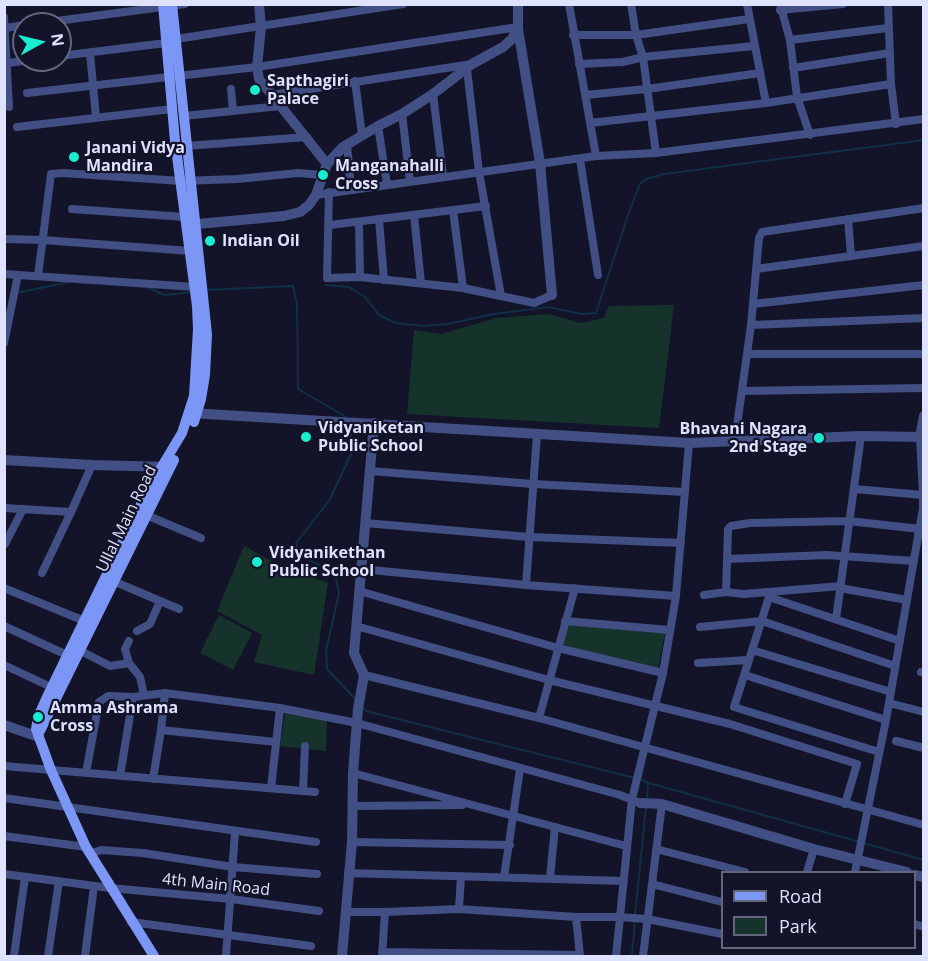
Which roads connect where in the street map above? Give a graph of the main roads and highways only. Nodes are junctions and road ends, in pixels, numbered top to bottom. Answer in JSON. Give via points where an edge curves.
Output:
{"nodes":[{"id":1,"x":167,"y":6,"type":"edge"},
{"id":2,"x":175,"y":77,"type":"junction"},
{"id":3,"x":185,"y":181,"type":"junction"},
{"id":4,"x":188,"y":222,"type":"junction"},
{"id":5,"x":198,"y":286,"type":"junction"},
{"id":6,"x":166,"y":466,"type":"junction"},
{"id":7,"x":88,"y":623,"type":"junction"},
{"id":8,"x":39,"y":737,"type":"junction"},
{"id":9,"x":154,"y":957,"type":"edge"}],
"edges":[{"from":1,"to":2,"type":"main road"},
{"from":2,"to":3,"type":"main road","via":[[184,116]]},
{"from":2,"to":3,"type":"main road","via":[[172,109]]},
{"from":3,"to":4,"type":"main road"},
{"from":4,"to":5,"type":"main road"},
{"from":4,"to":5,"type":"main road","via":[[189,251]]},
{"from":5,"to":6,"type":"main road","name":"Ullal Main Road","via":[[201,305],[193,413]]},
{"from":6,"to":7,"type":"main road","name":"Ullal Main Road","via":[[146,515]]},
{"from":6,"to":7,"type":"main road","name":"Ullal Main Road","via":[[149,488]]},
{"from":7,"to":8,"type":"main road","name":"Ullal Main Road"},
{"from":7,"to":8,"type":"main road","name":"Ullal Main Road","via":[[67,655],[38,717]]},
{"from":8,"to":9,"type":"main road","name":"Ullal Main Road","via":[[88,850]]}]}
